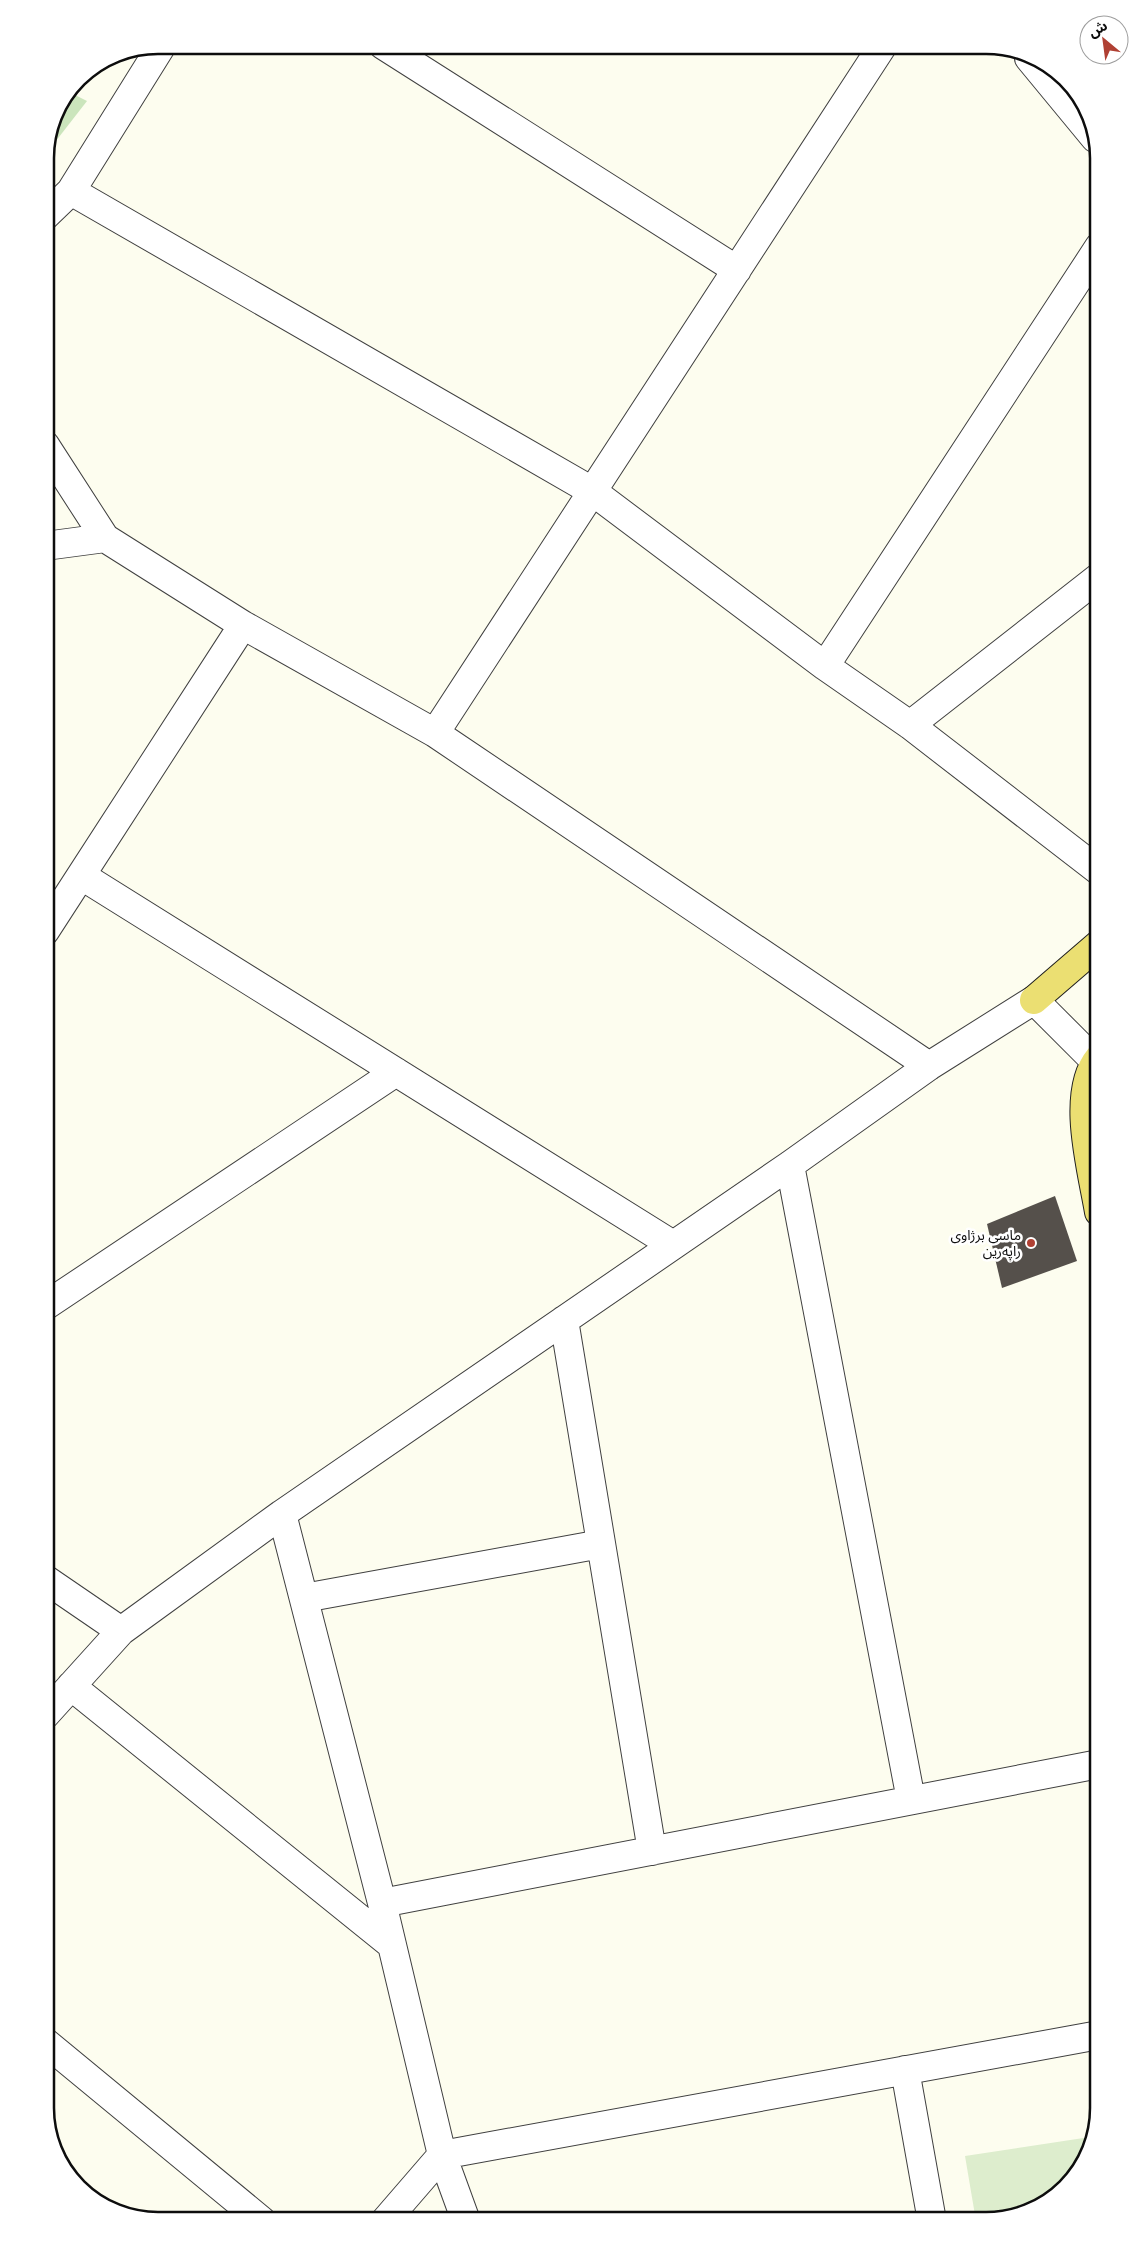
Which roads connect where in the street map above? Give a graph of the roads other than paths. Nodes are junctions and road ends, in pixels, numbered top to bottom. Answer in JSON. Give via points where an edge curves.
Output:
{"nodes":[{"id":1,"x":156,"y":54,"type":"edge"},
{"id":2,"x":398,"y":54,"type":"edge"},
{"id":3,"x":877,"y":54,"type":"edge"},
{"id":4,"x":1036,"y":66,"type":"edge"},
{"id":5,"x":1085,"y":126,"type":"edge"},
{"id":6,"x":71,"y":191,"type":"junction"},
{"id":7,"x":54,"y":207,"type":"edge"},
{"id":8,"x":1090,"y":261,"type":"edge"},
{"id":9,"x":737,"y":270,"type":"junction"},
{"id":10,"x":54,"y":459,"type":"edge"},
{"id":11,"x":592,"y":491,"type":"junction"},
{"id":12,"x":105,"y":538,"type":"junction"},
{"id":13,"x":54,"y":545,"type":"edge"},
{"id":14,"x":1090,"y":584,"type":"edge"},
{"id":15,"x":243,"y":625,"type":"junction"},
{"id":16,"x":825,"y":666,"type":"junction"},
{"id":17,"x":910,"y":725,"type":"junction"},
{"id":18,"x":434,"y":733,"type":"junction"},
{"id":19,"x":1090,"y":864,"type":"edge"},
{"id":20,"x":82,"y":876,"type":"junction"},
{"id":21,"x":54,"y":918,"type":"edge"},
{"id":22,"x":1090,"y":957,"type":"edge"},
{"id":23,"x":1034,"y":1000,"type":"junction"},
{"id":24,"x":1090,"y":1053,"type":"edge"},
{"id":25,"x":929,"y":1066,"type":"junction"},
{"id":26,"x":396,"y":1072,"type":"junction"},
{"id":27,"x":1090,"y":1074,"type":"edge"},
{"id":28,"x":1090,"y":1147,"type":"edge"},
{"id":29,"x":790,"y":1166,"type":"junction"},
{"id":30,"x":673,"y":1245,"type":"junction"},
{"id":31,"x":54,"y":1300,"type":"edge"},
{"id":32,"x":564,"y":1320,"type":"junction"},
{"id":33,"x":282,"y":1514,"type":"junction"},
{"id":34,"x":601,"y":1544,"type":"junction"},
{"id":35,"x":54,"y":1585,"type":"edge"},
{"id":36,"x":304,"y":1598,"type":"junction"},
{"id":37,"x":121,"y":1631,"type":"junction"},
{"id":38,"x":70,"y":1686,"type":"junction"},
{"id":39,"x":54,"y":1705,"type":"edge"},
{"id":40,"x":1090,"y":1766,"type":"edge"},
{"id":41,"x":911,"y":1800,"type":"junction"},
{"id":42,"x":652,"y":1851,"type":"junction"},
{"id":43,"x":382,"y":1904,"type":"junction"},
{"id":44,"x":392,"y":1945,"type":"junction"},
{"id":45,"x":1090,"y":2037,"type":"edge"},
{"id":46,"x":54,"y":2049,"type":"edge"},
{"id":47,"x":905,"y":2070,"type":"junction"},
{"id":48,"x":442,"y":2155,"type":"junction"},
{"id":49,"x":251,"y":2212,"type":"edge"},
{"id":50,"x":394,"y":2212,"type":"edge"},
{"id":51,"x":463,"y":2212,"type":"edge"},
{"id":52,"x":930,"y":2212,"type":"edge"}],
"edges":[{"from":1,"to":6,"type":"street"},
{"from":2,"to":9,"type":"street"},
{"from":3,"to":9,"type":"street"},
{"from":4,"to":5,"type":"street"},
{"from":6,"to":7,"type":"street"},
{"from":6,"to":11,"type":"street"},
{"from":8,"to":16,"type":"street"},
{"from":9,"to":11,"type":"street"},
{"from":10,"to":12,"type":"street"},
{"from":11,"to":16,"type":"street"},
{"from":11,"to":18,"type":"street"},
{"from":12,"to":13,"type":"street"},
{"from":12,"to":15,"type":"street"},
{"from":14,"to":17,"type":"street"},
{"from":15,"to":18,"type":"street"},
{"from":15,"to":20,"type":"street"},
{"from":16,"to":17,"type":"street"},
{"from":17,"to":19,"type":"street"},
{"from":18,"to":25,"type":"street"},
{"from":20,"to":21,"type":"street"},
{"from":20,"to":26,"type":"street"},
{"from":22,"to":23,"type":"main road"},
{"from":23,"to":24,"type":"street"},
{"from":23,"to":25,"type":"street"},
{"from":25,"to":29,"type":"street"},
{"from":26,"to":30,"type":"street"},
{"from":26,"to":31,"type":"street"},
{"from":27,"to":28,"type":"main road","via":[[1084,1104]]},
{"from":29,"to":30,"type":"street"},
{"from":29,"to":41,"type":"street"},
{"from":30,"to":32,"type":"street"},
{"from":32,"to":33,"type":"street"},
{"from":32,"to":34,"type":"street"},
{"from":33,"to":36,"type":"street"},
{"from":33,"to":37,"type":"street"},
{"from":34,"to":36,"type":"street"},
{"from":34,"to":42,"type":"street"},
{"from":35,"to":37,"type":"street"},
{"from":36,"to":43,"type":"street"},
{"from":37,"to":38,"type":"street"},
{"from":38,"to":39,"type":"street"},
{"from":38,"to":44,"type":"street"},
{"from":40,"to":41,"type":"street"},
{"from":41,"to":42,"type":"street"},
{"from":42,"to":43,"type":"street"},
{"from":43,"to":44,"type":"street"},
{"from":44,"to":48,"type":"street"},
{"from":45,"to":47,"type":"street"},
{"from":46,"to":49,"type":"street"},
{"from":47,"to":48,"type":"street"},
{"from":47,"to":52,"type":"street"},
{"from":48,"to":50,"type":"street"},
{"from":48,"to":51,"type":"street"}]}
